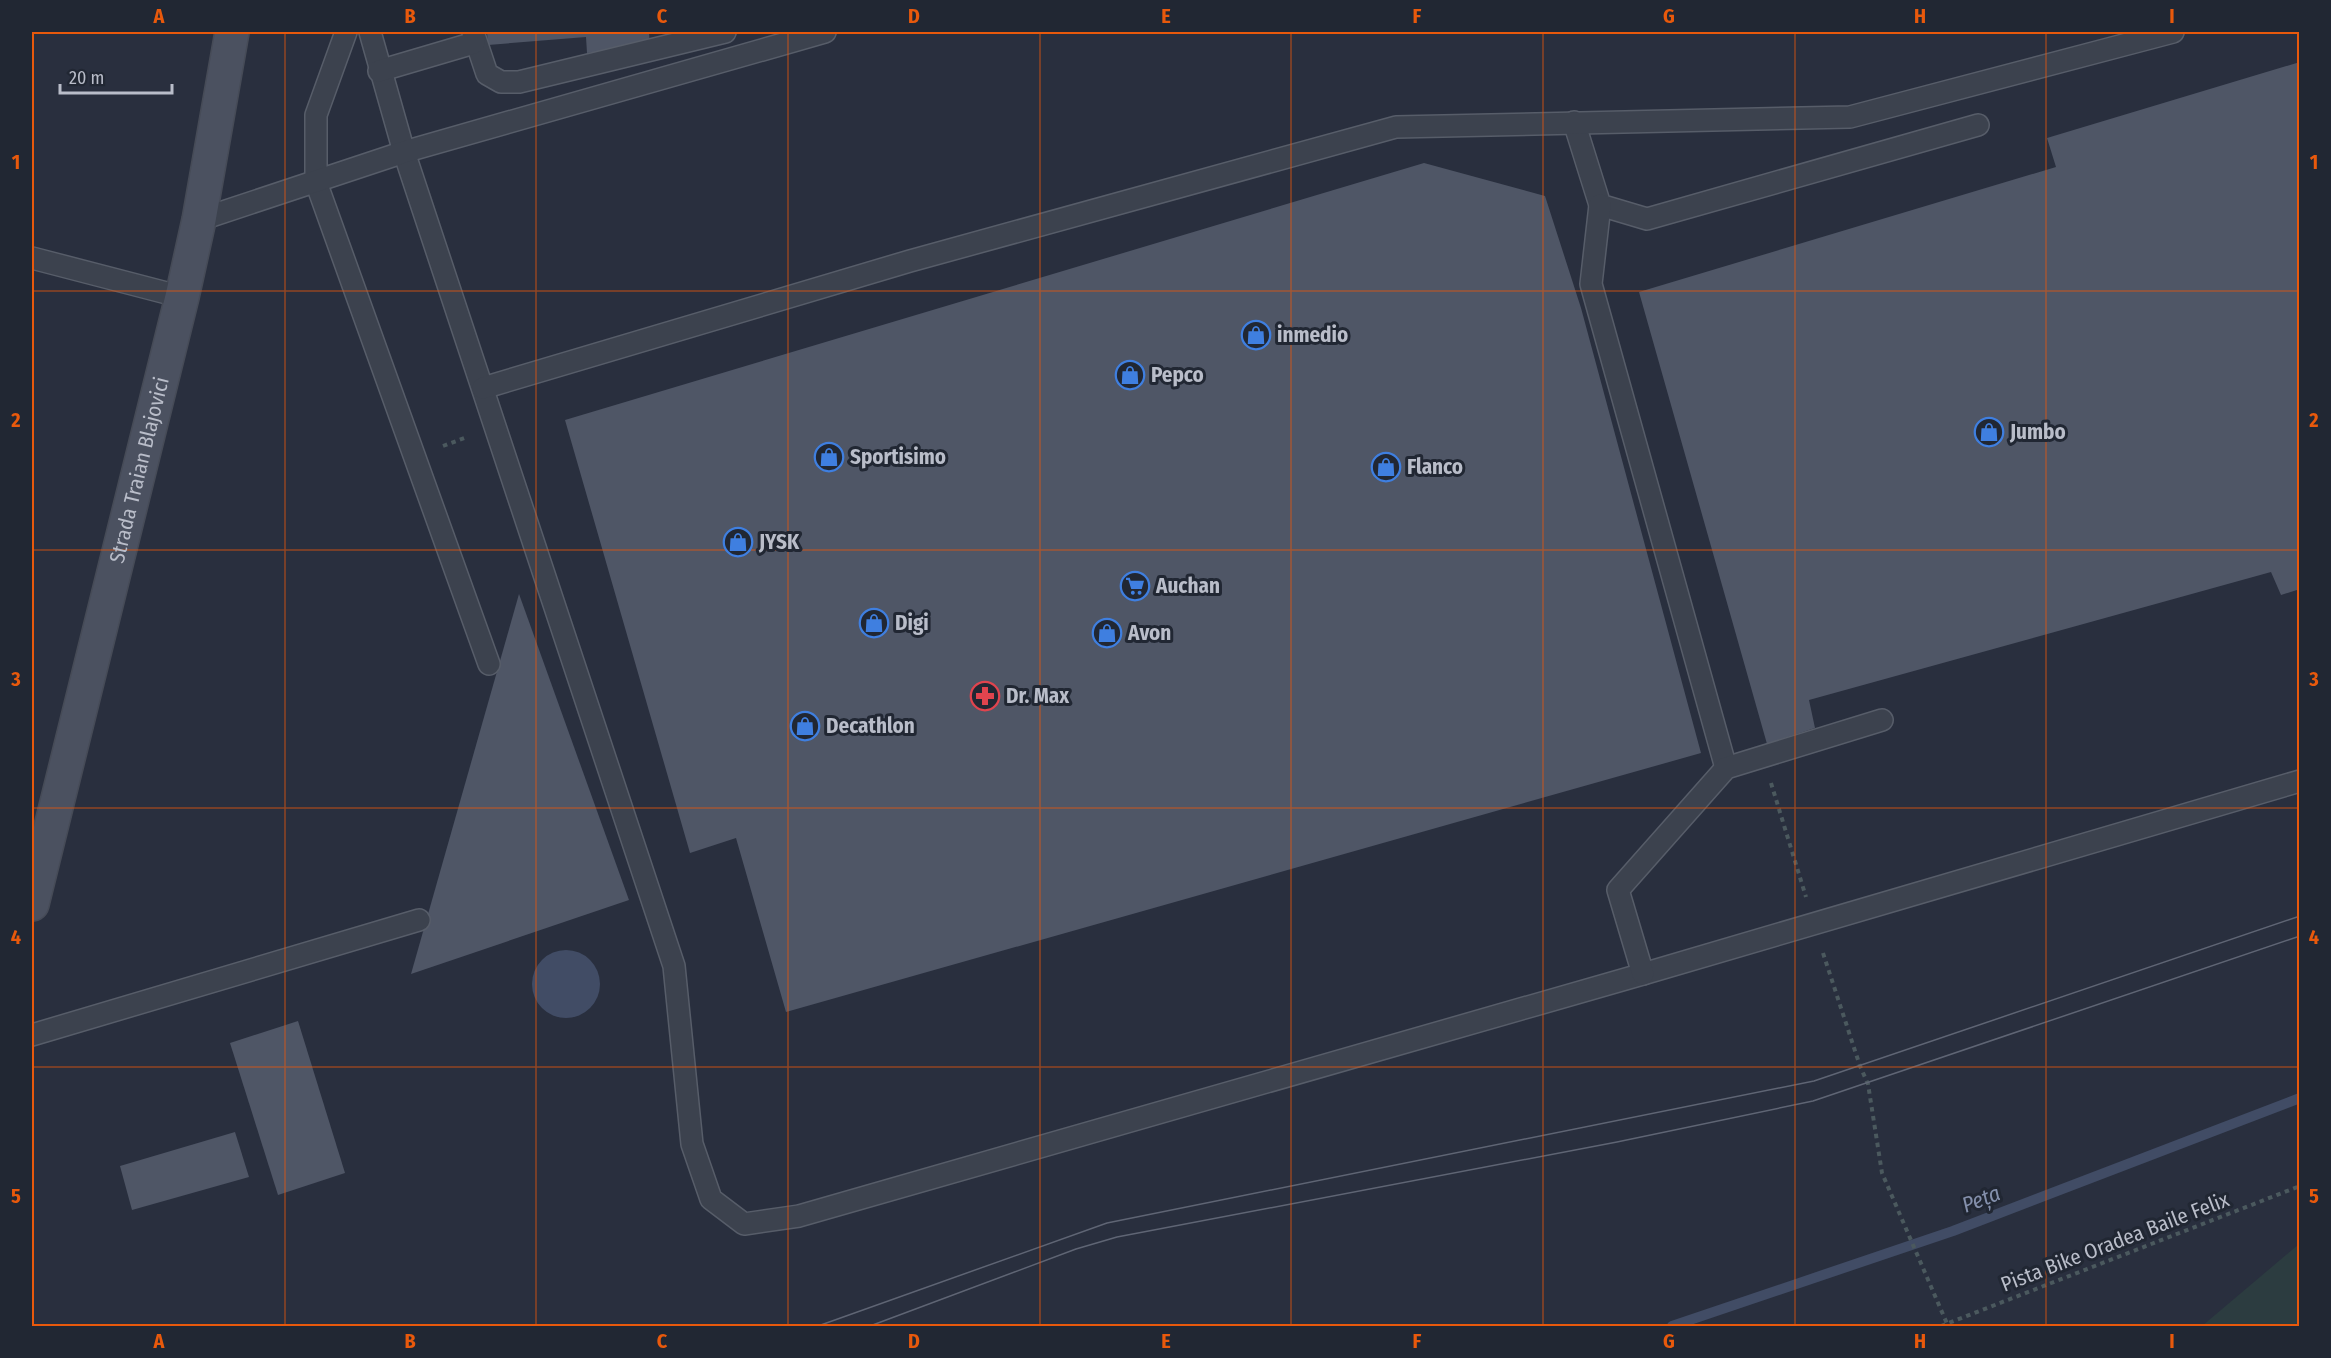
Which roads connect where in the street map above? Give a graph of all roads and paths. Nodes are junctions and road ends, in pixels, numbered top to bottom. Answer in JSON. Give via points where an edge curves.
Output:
{"nodes":[{"id":1,"x":232,"y":32,"type":"edge"},
{"id":2,"x":346,"y":32,"type":"edge"},
{"id":3,"x":359,"y":32,"type":"edge"},
{"id":4,"x":369,"y":32,"type":"edge"},
{"id":5,"x":725,"y":32,"type":"edge"},
{"id":6,"x":825,"y":32,"type":"edge"},
{"id":7,"x":2173,"y":32,"type":"edge"},
{"id":8,"x":474,"y":37,"type":"edge"},
{"id":9,"x":379,"y":72,"type":"junction"},
{"id":10,"x":1574,"y":122,"type":"junction"},
{"id":11,"x":1978,"y":125,"type":"dead end"},
{"id":12,"x":405,"y":152,"type":"junction"},
{"id":13,"x":316,"y":182,"type":"junction"},
{"id":14,"x":1600,"y":205,"type":"junction"},
{"id":15,"x":199,"y":220,"type":"junction"},
{"id":16,"x":32,"y":258,"type":"edge"},
{"id":17,"x":182,"y":297,"type":"junction"},
{"id":18,"x":483,"y":388,"type":"junction"},
{"id":19,"x":496,"y":427,"type":"junction"},
{"id":20,"x":416,"y":456,"type":"junction"},
{"id":21,"x":489,"y":664,"type":"dead end"},
{"id":22,"x":1882,"y":720,"type":"dead end"},
{"id":23,"x":1763,"y":757,"type":"junction"},
{"id":24,"x":1726,"y":768,"type":"junction"},
{"id":25,"x":2300,"y":781,"type":"edge"},
{"id":26,"x":32,"y":904,"type":"edge"},
{"id":27,"x":419,"y":920,"type":"dead end"},
{"id":28,"x":1814,"y":922,"type":"junction"},
{"id":29,"x":1643,"y":974,"type":"junction"},
{"id":30,"x":32,"y":1035,"type":"edge"},
{"id":31,"x":2300,"y":1186,"type":"edge"},
{"id":32,"x":1945,"y":1326,"type":"edge"}],
"edges":[{"from":1,"to":15,"type":"street","name":"Strada Traian Blajovici"},
{"from":2,"to":13,"type":"lane","via":[[316,115]]},
{"from":3,"to":9,"type":"lane"},
{"from":4,"to":9,"type":"lane"},
{"from":5,"to":8,"type":"lane","via":[[519,82],[501,82],[487,74]]},
{"from":6,"to":12,"type":"lane"},
{"from":7,"to":10,"type":"lane","via":[[1850,117]]},
{"from":8,"to":9,"type":"lane"},
{"from":9,"to":12,"type":"lane"},
{"from":10,"to":14,"type":"lane"},
{"from":10,"to":18,"type":"lane","via":[[1396,127],[910,261]]},
{"from":11,"to":14,"type":"lane","via":[[1647,219]]},
{"from":12,"to":13,"type":"lane"},
{"from":12,"to":18,"type":"lane"},
{"from":13,"to":15,"type":"lane"},
{"from":13,"to":20,"type":"lane"},
{"from":14,"to":24,"type":"lane","via":[[1591,284]]},
{"from":15,"to":17,"type":"street","name":"Strada Traian Blajovici"},
{"from":16,"to":17,"type":"lane"},
{"from":17,"to":26,"type":"street","name":"Strada Traian Blajovici"},
{"from":18,"to":19,"type":"lane"},
{"from":19,"to":20,"type":"path"},
{"from":19,"to":29,"type":"lane","via":[[674,966],[692,1144],[711,1199],[744,1224],[799,1216]]},
{"from":20,"to":21,"type":"lane"},
{"from":22,"to":23,"type":"lane"},
{"from":23,"to":24,"type":"lane"},
{"from":23,"to":28,"type":"path"},
{"from":24,"to":29,"type":"lane","via":[[1618,890]]},
{"from":25,"to":28,"type":"lane"},
{"from":27,"to":30,"type":"lane"},
{"from":28,"to":29,"type":"lane"},
{"from":28,"to":32,"type":"path","via":[[1868,1084],[1882,1173]]},
{"from":31,"to":32,"type":"path","name":"Pista Bike Oradea Baile Felix"}]}
